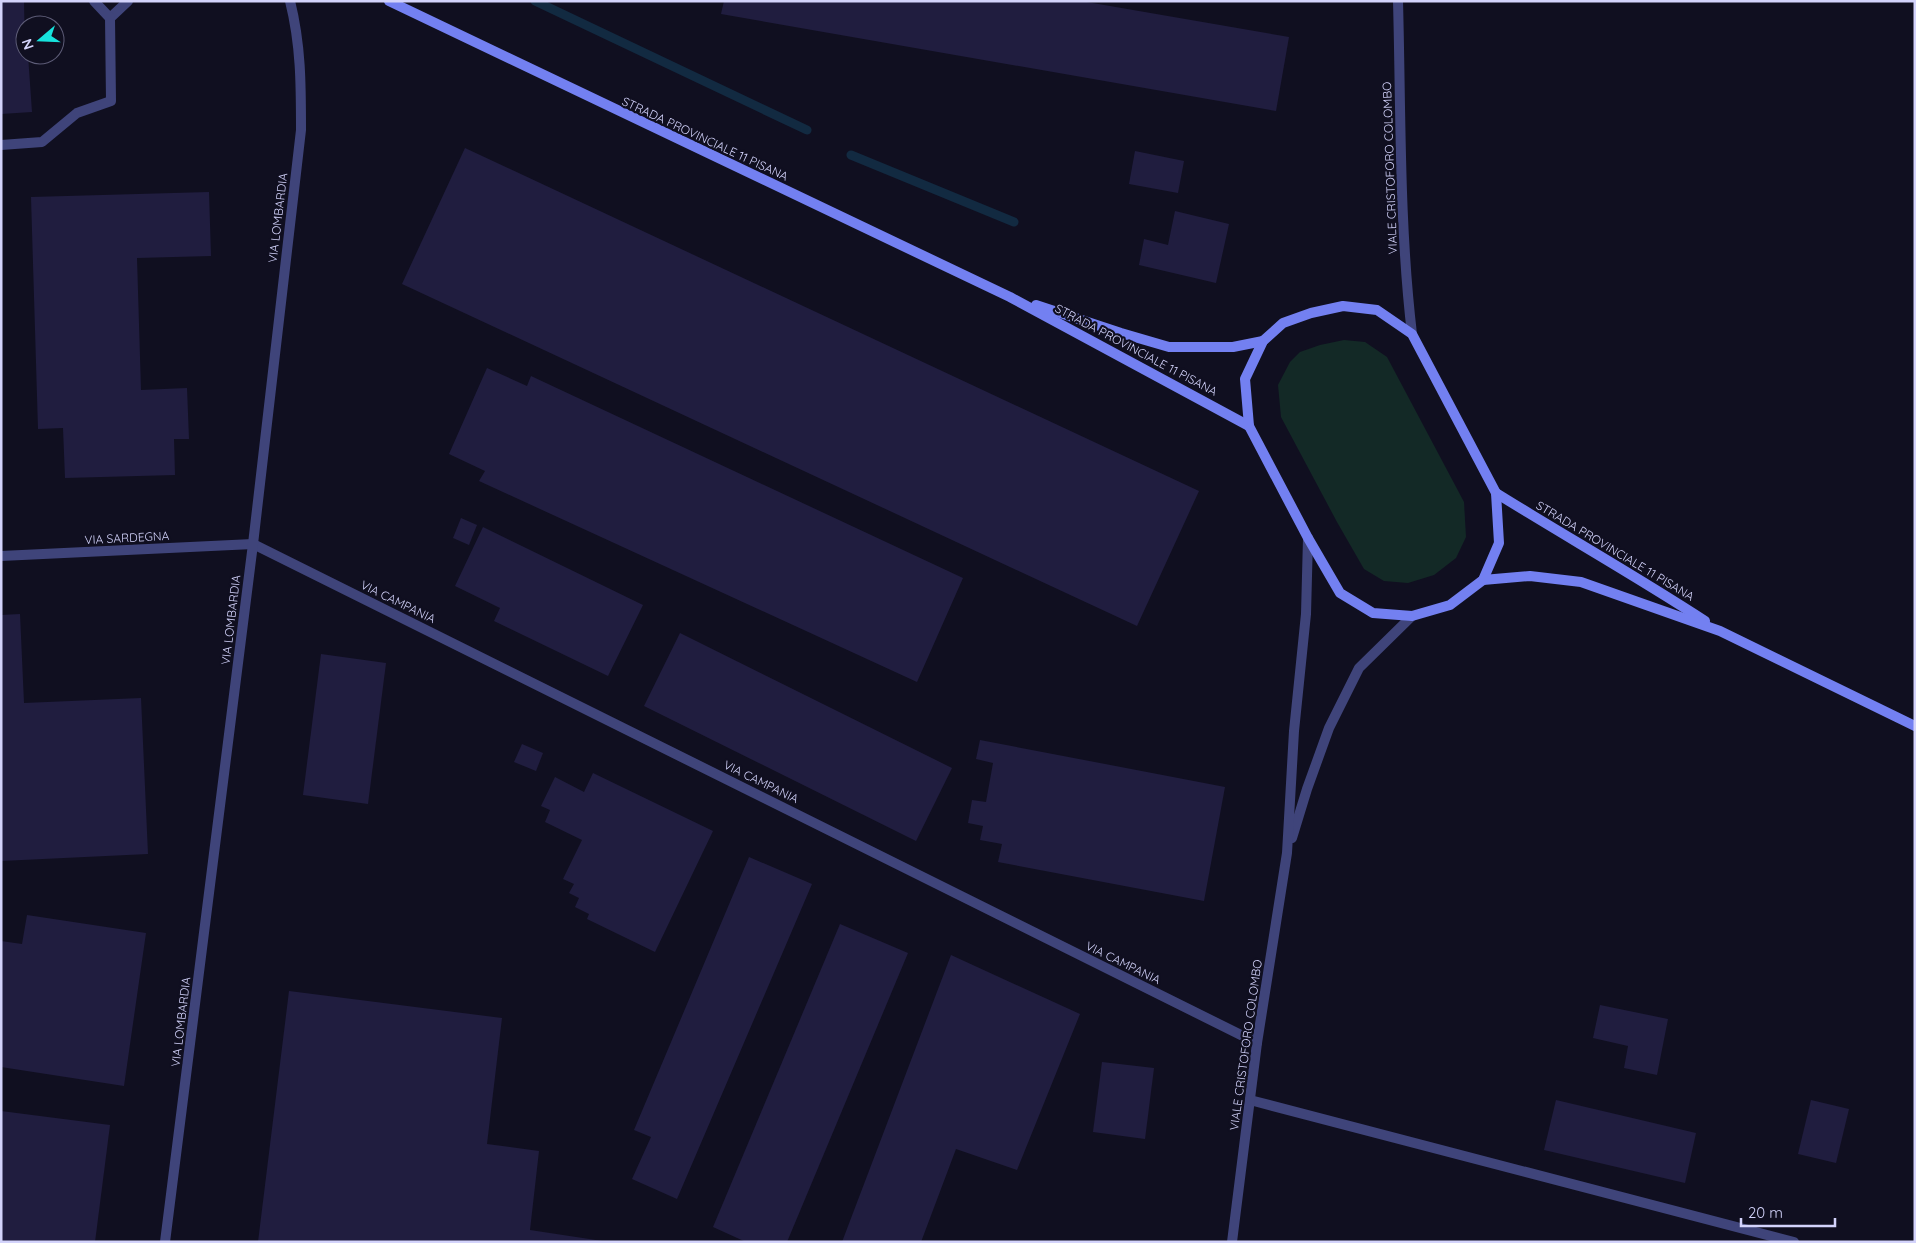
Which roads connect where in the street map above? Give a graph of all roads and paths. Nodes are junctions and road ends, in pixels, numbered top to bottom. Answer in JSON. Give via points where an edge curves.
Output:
{"nodes":[{"id":1,"x":94,"y":1,"type":"edge"},
{"id":2,"x":128,"y":1,"type":"edge"},
{"id":3,"x":290,"y":1,"type":"edge"},
{"id":4,"x":389,"y":1,"type":"edge"},
{"id":5,"x":1398,"y":1,"type":"edge"},
{"id":6,"x":110,"y":18,"type":"junction"},
{"id":7,"x":1,"y":145,"type":"edge"},
{"id":8,"x":1010,"y":297,"type":"junction"},
{"id":9,"x":1412,"y":334,"type":"junction"},
{"id":10,"x":1263,"y":341,"type":"junction"},
{"id":11,"x":1249,"y":426,"type":"junction"},
{"id":12,"x":1496,"y":492,"type":"junction"},
{"id":13,"x":1308,"y":538,"type":"junction"},
{"id":14,"x":253,"y":544,"type":"junction"},
{"id":15,"x":1,"y":556,"type":"edge"},
{"id":16,"x":1483,"y":580,"type":"junction"},
{"id":17,"x":1412,"y":616,"type":"junction"},
{"id":18,"x":1720,"y":631,"type":"junction"},
{"id":19,"x":1915,"y":726,"type":"edge"},
{"id":20,"x":1288,"y":853,"type":"junction"},
{"id":21,"x":1257,"y":1043,"type":"junction"},
{"id":22,"x":1250,"y":1100,"type":"junction"},
{"id":23,"x":166,"y":1242,"type":"edge"},
{"id":24,"x":1232,"y":1242,"type":"edge"},
{"id":25,"x":1794,"y":1242,"type":"edge"}],
"edges":[{"from":1,"to":6,"type":"street"},
{"from":2,"to":6,"type":"street"},
{"from":3,"to":14,"type":"street","name":"VIA LOMBARDIA","via":[[301,64],[301,130]]},
{"from":4,"to":8,"type":"main road","name":"STRADA PROVINCIALE 11 PISANA"},
{"from":5,"to":9,"type":"street","name":"VIALE CRISTOFORO COLOMBO","via":[[1403,232]]},
{"from":6,"to":7,"type":"street","via":[[111,101],[77,113],[42,142]]},
{"from":8,"to":10,"type":"main road","name":"STRADA PROVINCIALE 11 PISANA","via":[[1169,347],[1233,347]]},
{"from":8,"to":11,"type":"main road","name":"STRADA PROVINCIALE 11 PISANA"},
{"from":9,"to":10,"type":"main road","name":"STRADA PROVINCIALE 11 PISANA","via":[[1377,310],[1343,306],[1283,323]]},
{"from":9,"to":12,"type":"main road","name":"STRADA PROVINCIALE 11 PISANA"},
{"from":10,"to":11,"type":"main road","name":"STRADA PROVINCIALE 11 PISANA","via":[[1245,379]]},
{"from":11,"to":13,"type":"main road","name":"STRADA PROVINCIALE 11 PISANA"},
{"from":12,"to":16,"type":"main road","name":"STRADA PROVINCIALE 11 PISANA","via":[[1499,543]]},
{"from":12,"to":18,"type":"main road","name":"STRADA PROVINCIALE 11 PISANA"},
{"from":13,"to":17,"type":"main road","name":"STRADA PROVINCIALE 11 PISANA","via":[[1340,592],[1374,613]]},
{"from":13,"to":20,"type":"street","name":"VIALE CRISTOFORO COLOMBO","via":[[1306,614],[1294,730]]},
{"from":14,"to":15,"type":"street","name":"VIA SARDEGNA"},
{"from":14,"to":21,"type":"street","name":"VIA CAMPANIA"},
{"from":14,"to":23,"type":"street","name":"VIA LOMBARDIA"},
{"from":16,"to":17,"type":"main road","name":"STRADA PROVINCIALE 11 PISANA","via":[[1450,605]]},
{"from":16,"to":18,"type":"main road","name":"STRADA PROVINCIALE 11 PISANA","via":[[1530,576],[1581,582]]},
{"from":17,"to":20,"type":"street","name":"VIALE CRISTOFORO COLOMBO","via":[[1358,668],[1329,728]]},
{"from":18,"to":19,"type":"main road","name":"STRADA PROVINCIALE 11 PISANA"},
{"from":20,"to":21,"type":"street","name":"VIALE CRISTOFORO COLOMBO"},
{"from":21,"to":22,"type":"street","name":"VIALE CRISTOFORO COLOMBO"},
{"from":22,"to":24,"type":"street","name":"VIALE CRISTOFORO COLOMBO"},
{"from":22,"to":25,"type":"street"}]}
